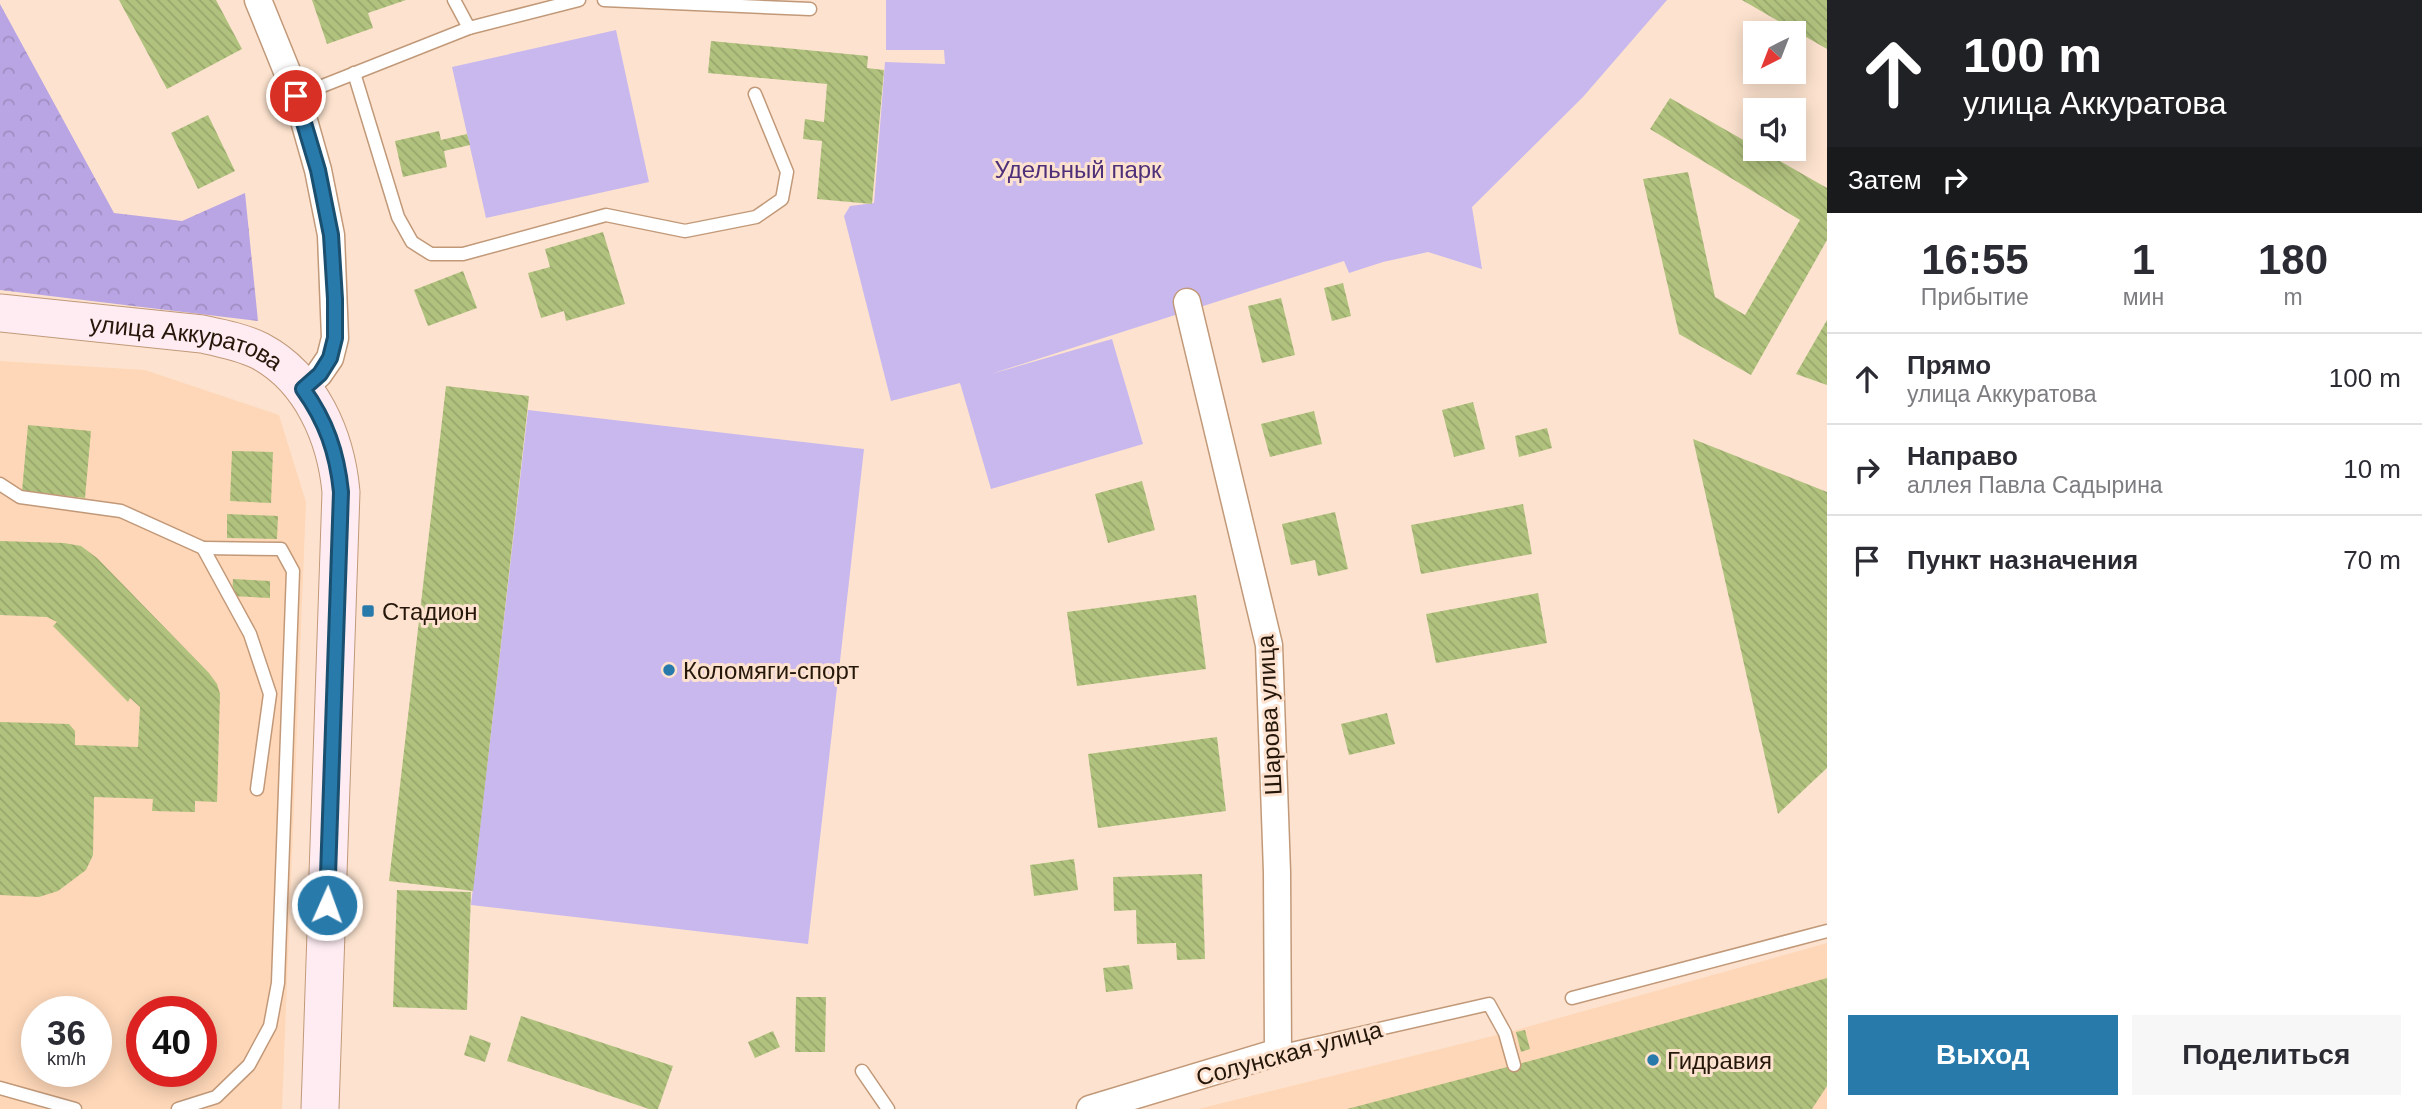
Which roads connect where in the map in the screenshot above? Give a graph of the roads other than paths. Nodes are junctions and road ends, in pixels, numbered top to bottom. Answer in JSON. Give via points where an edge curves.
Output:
{"nodes":[{"id":1,"x":258,"y":0,"type":"edge"},
{"id":2,"x":454,"y":0,"type":"edge"},
{"id":3,"x":579,"y":0,"type":"edge"},
{"id":4,"x":604,"y":0,"type":"edge"},
{"id":5,"x":810,"y":9,"type":"dead end"},
{"id":6,"x":469,"y":28,"type":"junction"},
{"id":7,"x":354,"y":73,"type":"junction"},
{"id":8,"x":755,"y":93,"type":"dead end"},
{"id":9,"x":296,"y":96,"type":"junction"},
{"id":10,"x":1187,"y":302,"type":"dead end"},
{"id":11,"x":0,"y":313,"type":"edge"},
{"id":12,"x":303,"y":389,"type":"junction"},
{"id":13,"x":0,"y":484,"type":"edge"},
{"id":14,"x":203,"y":548,"type":"junction"},
{"id":15,"x":257,"y":789,"type":"dead end"},
{"id":16,"x":1827,"y":931,"type":"edge"},
{"id":17,"x":1572,"y":998,"type":"dead end"},
{"id":18,"x":1278,"y":1052,"type":"junction"},
{"id":19,"x":1514,"y":1065,"type":"dead end"},
{"id":20,"x":862,"y":1071,"type":"dead end"},
{"id":21,"x":0,"y":1088,"type":"edge"},
{"id":22,"x":75,"y":1109,"type":"edge"},
{"id":23,"x":178,"y":1109,"type":"edge"},
{"id":24,"x":320,"y":1109,"type":"edge"},
{"id":25,"x":888,"y":1109,"type":"edge"},
{"id":26,"x":1090,"y":1109,"type":"edge"}],
"edges":[{"from":1,"to":9,"type":"street"},
{"from":2,"to":6,"type":"lane"},
{"from":3,"to":6,"type":"lane"},
{"from":4,"to":5,"type":"lane"},
{"from":6,"to":7,"type":"lane"},
{"from":7,"to":8,"type":"lane","via":[[398,217],[412,242],[431,254],[463,254],[606,215],[685,231],[756,218],[782,199],[787,172]]},
{"from":7,"to":9,"type":"lane"},
{"from":9,"to":12,"type":"street","via":[[331,235],[335,299],[330,358]]},
{"from":10,"to":18,"type":"street","name":"Шарова улица","via":[[1269,645]]},
{"from":11,"to":12,"type":"street","name":"улица Аккуратова","via":[[233,341],[268,356]]},
{"from":12,"to":24,"type":"street","name":"улица Аккуратова","via":[[331,437],[341,492]]},
{"from":13,"to":14,"type":"lane","via":[[20,497],[121,510]]},
{"from":14,"to":15,"type":"lane","via":[[250,634],[270,694]]},
{"from":14,"to":23,"type":"lane","via":[[281,549],[293,571],[278,983],[270,1026],[249,1065],[216,1097]]},
{"from":16,"to":17,"type":"lane"},
{"from":18,"to":19,"type":"lane","name":"Солунская улица","via":[[1489,1003],[1505,1033]]},
{"from":18,"to":26,"type":"street","name":"Солунская улица"},
{"from":20,"to":25,"type":"lane"},
{"from":21,"to":22,"type":"lane"}]}
